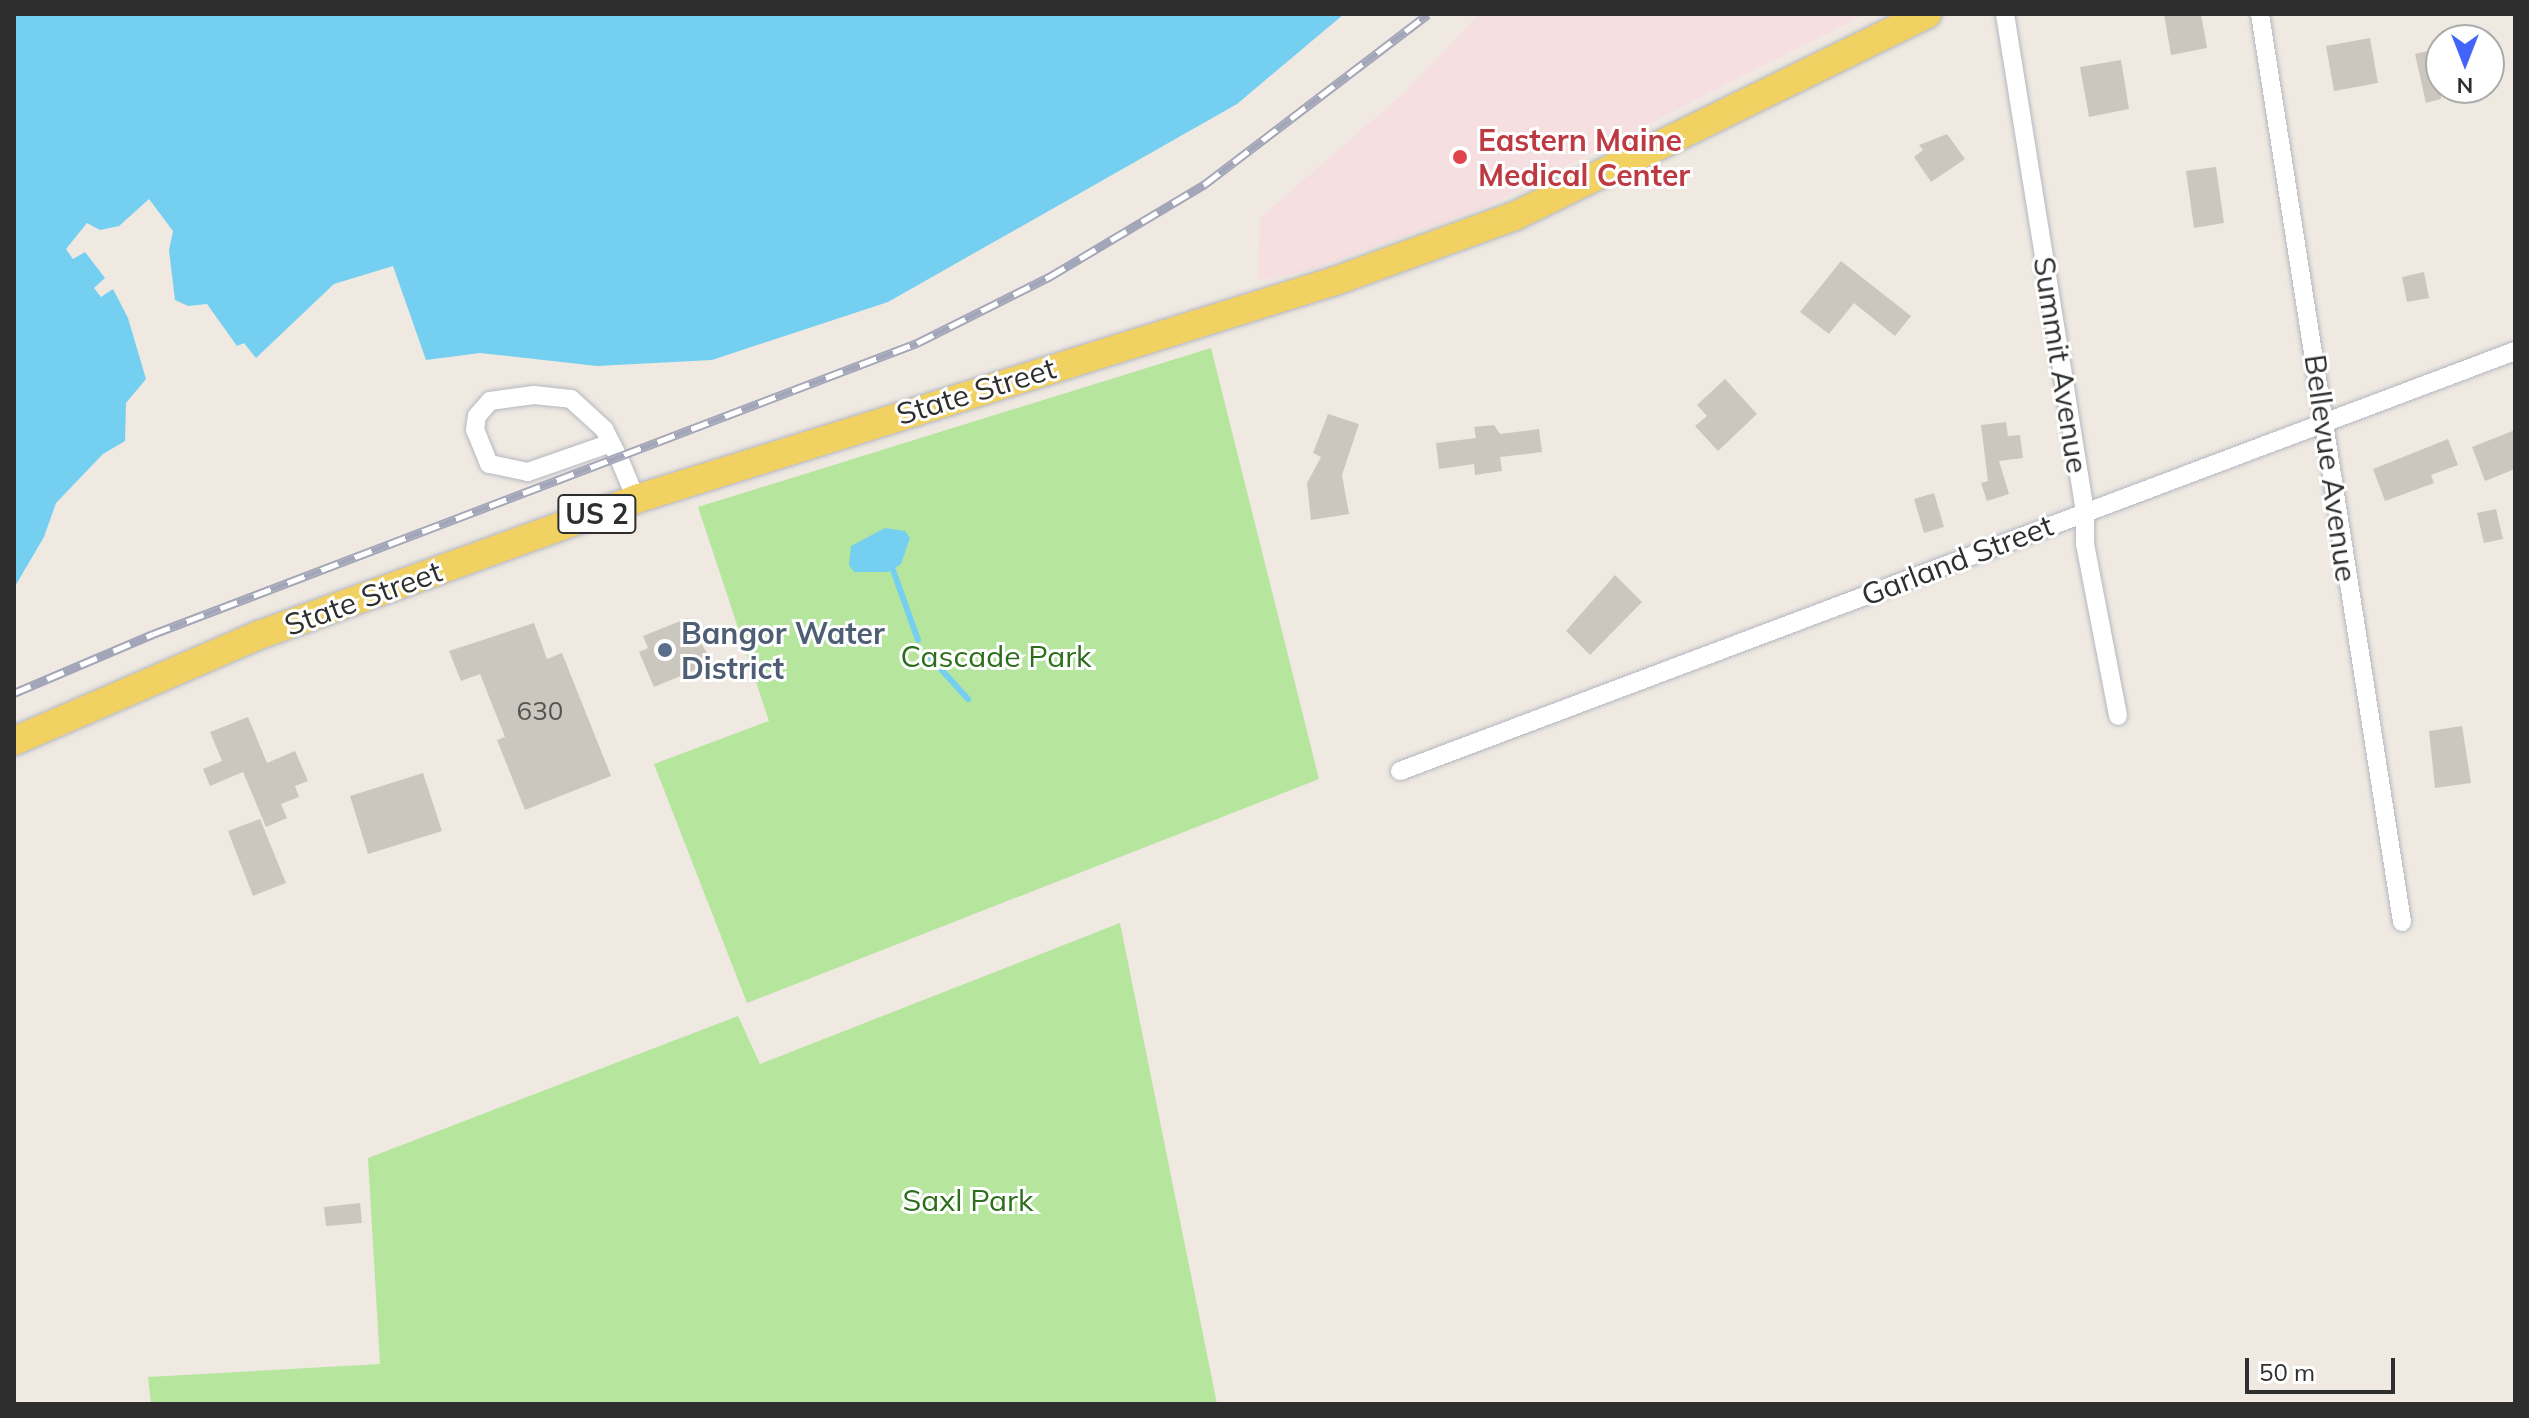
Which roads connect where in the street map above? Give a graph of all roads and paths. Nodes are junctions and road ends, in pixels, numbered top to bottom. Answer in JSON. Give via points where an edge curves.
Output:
{"nodes":[{"id":1,"x":1927,"y":14,"type":"edge"},
{"id":2,"x":2005,"y":14,"type":"edge"},
{"id":3,"x":2260,"y":14,"type":"edge"},
{"id":4,"x":2515,"y":351,"type":"edge"},
{"id":5,"x":2322,"y":423,"type":"junction"},
{"id":6,"x":611,"y":443,"type":"junction"},
{"id":7,"x":636,"y":499,"type":"junction"},
{"id":8,"x":2085,"y":512,"type":"junction"},
{"id":9,"x":2118,"y":716,"type":"dead end"},
{"id":10,"x":14,"y":741,"type":"edge"},
{"id":11,"x":1400,"y":771,"type":"dead end"},
{"id":12,"x":2402,"y":922,"type":"dead end"}],
"edges":[{"from":1,"to":7,"type":"main road","name":"State Street","number":"US 2","via":[[1515,216],[1335,281]]},
{"from":2,"to":8,"type":"street","name":"Summit Avenue"},
{"from":3,"to":5,"type":"street","name":"Bellevue Avenue","via":[[2322,390]]},
{"from":4,"to":5,"type":"street","name":"Garland Street"},
{"from":5,"to":8,"type":"street","name":"Garland Street"},
{"from":5,"to":12,"type":"street","name":"Bellevue Avenue"},
{"from":6,"to":6,"type":"street","via":[[594,415],[571,399],[534,395],[490,401],[477,416],[475,430],[489,464],[528,472]]},
{"from":6,"to":7,"type":"street"},
{"from":7,"to":10,"type":"main road","name":"State Street","number":"US 2","via":[[259,635]]},
{"from":8,"to":9,"type":"street","name":"Summit Avenue","via":[[2085,544]]},
{"from":8,"to":11,"type":"street","name":"Garland Street"}]}
